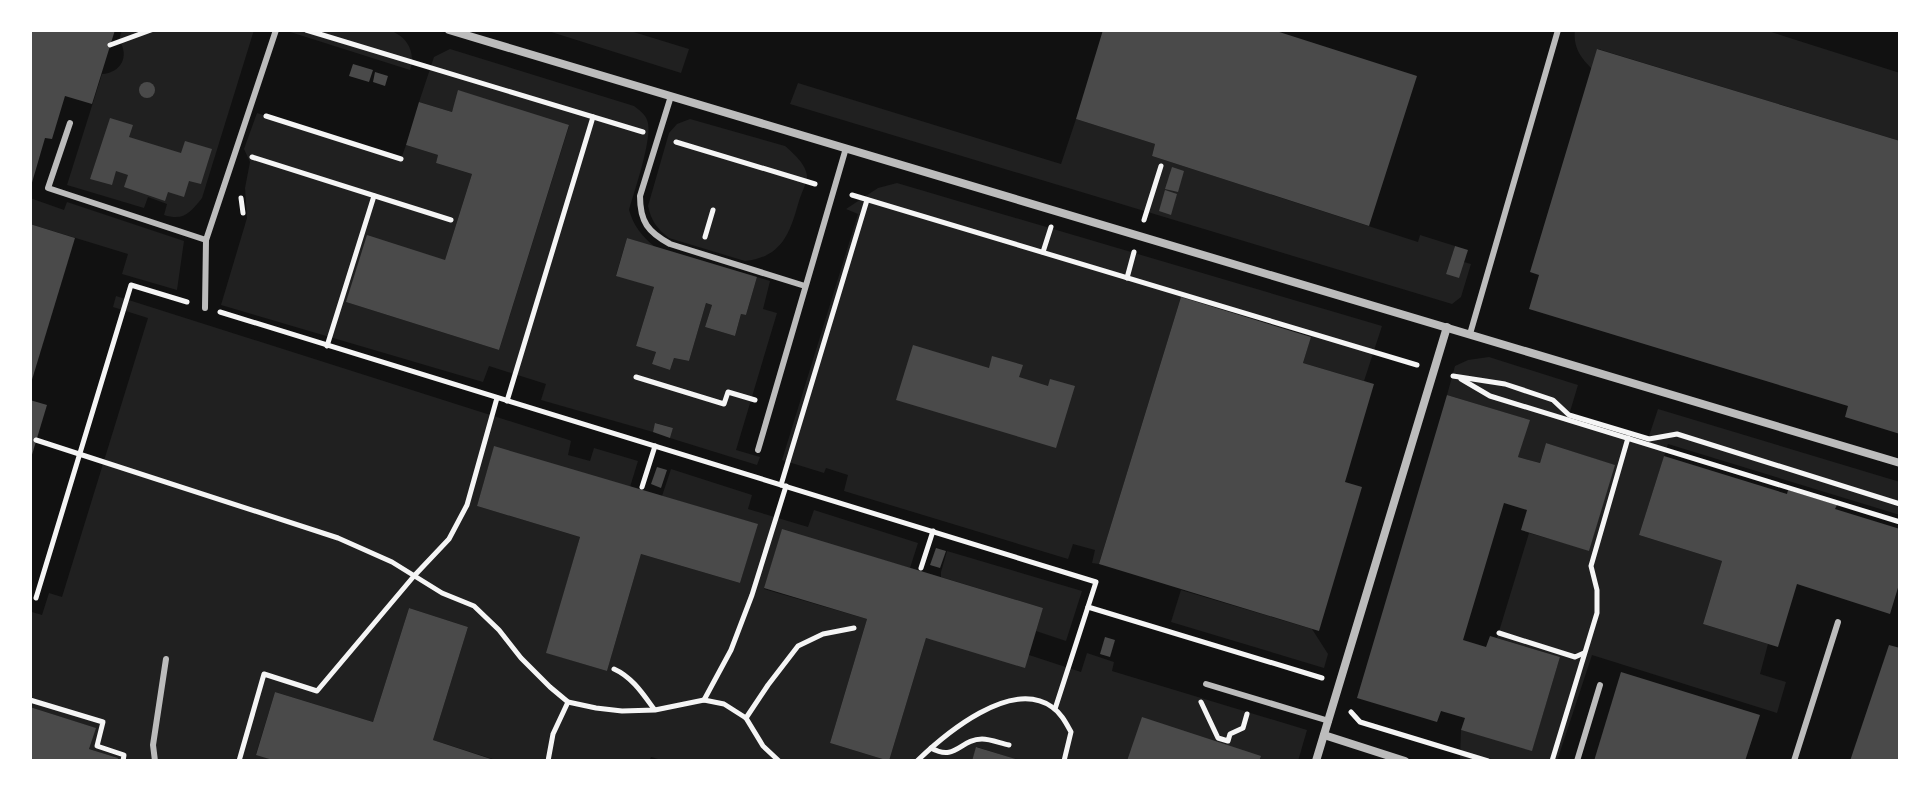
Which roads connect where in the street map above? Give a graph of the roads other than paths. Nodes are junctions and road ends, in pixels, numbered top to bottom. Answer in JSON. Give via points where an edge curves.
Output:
{"nodes":[{"id":1,"x":276,"y":30,"type":"edge"},
{"id":2,"x":449,"y":30,"type":"edge"},
{"id":3,"x":1558,"y":30,"type":"edge"},
{"id":4,"x":671,"y":96,"type":"junction"},
{"id":5,"x":70,"y":123,"type":"dead end"},
{"id":6,"x":846,"y":148,"type":"junction"},
{"id":7,"x":206,"y":240,"type":"junction"},
{"id":8,"x":805,"y":286,"type":"junction"},
{"id":9,"x":205,"y":308,"type":"road end"},
{"id":10,"x":1447,"y":327,"type":"junction"},
{"id":11,"x":1470,"y":334,"type":"junction"},
{"id":12,"x":758,"y":450,"type":"dead end"},
{"id":13,"x":1900,"y":463,"type":"edge"},
{"id":14,"x":1838,"y":622,"type":"dead end"},
{"id":15,"x":166,"y":659,"type":"dead end"},
{"id":16,"x":1206,"y":684,"type":"dead end"},
{"id":17,"x":1600,"y":685,"type":"dead end"},
{"id":18,"x":1329,"y":721,"type":"junction"},
{"id":19,"x":1324,"y":735,"type":"junction"},
{"id":20,"x":155,"y":761,"type":"edge"},
{"id":21,"x":1316,"y":761,"type":"edge"},
{"id":22,"x":1405,"y":761,"type":"edge"},
{"id":23,"x":1577,"y":761,"type":"edge"},
{"id":24,"x":1794,"y":761,"type":"edge"}],
"edges":[{"from":1,"to":7,"type":"lane"},
{"from":2,"to":4,"type":"street"},
{"from":3,"to":11,"type":"lane"},
{"from":4,"to":6,"type":"street"},
{"from":4,"to":8,"type":"lane","via":[[640,196],[640,213],[654,235]]},
{"from":5,"to":7,"type":"lane","via":[[48,188]]},
{"from":6,"to":8,"type":"lane"},
{"from":6,"to":10,"type":"street"},
{"from":7,"to":9,"type":"lane"},
{"from":8,"to":12,"type":"lane"},
{"from":10,"to":11,"type":"street"},
{"from":10,"to":18,"type":"street"},
{"from":11,"to":13,"type":"street"},
{"from":14,"to":24,"type":"lane"},
{"from":15,"to":20,"type":"lane"},
{"from":16,"to":18,"type":"lane"},
{"from":17,"to":23,"type":"lane"},
{"from":18,"to":19,"type":"street"},
{"from":19,"to":21,"type":"street"},
{"from":19,"to":22,"type":"street"}]}
